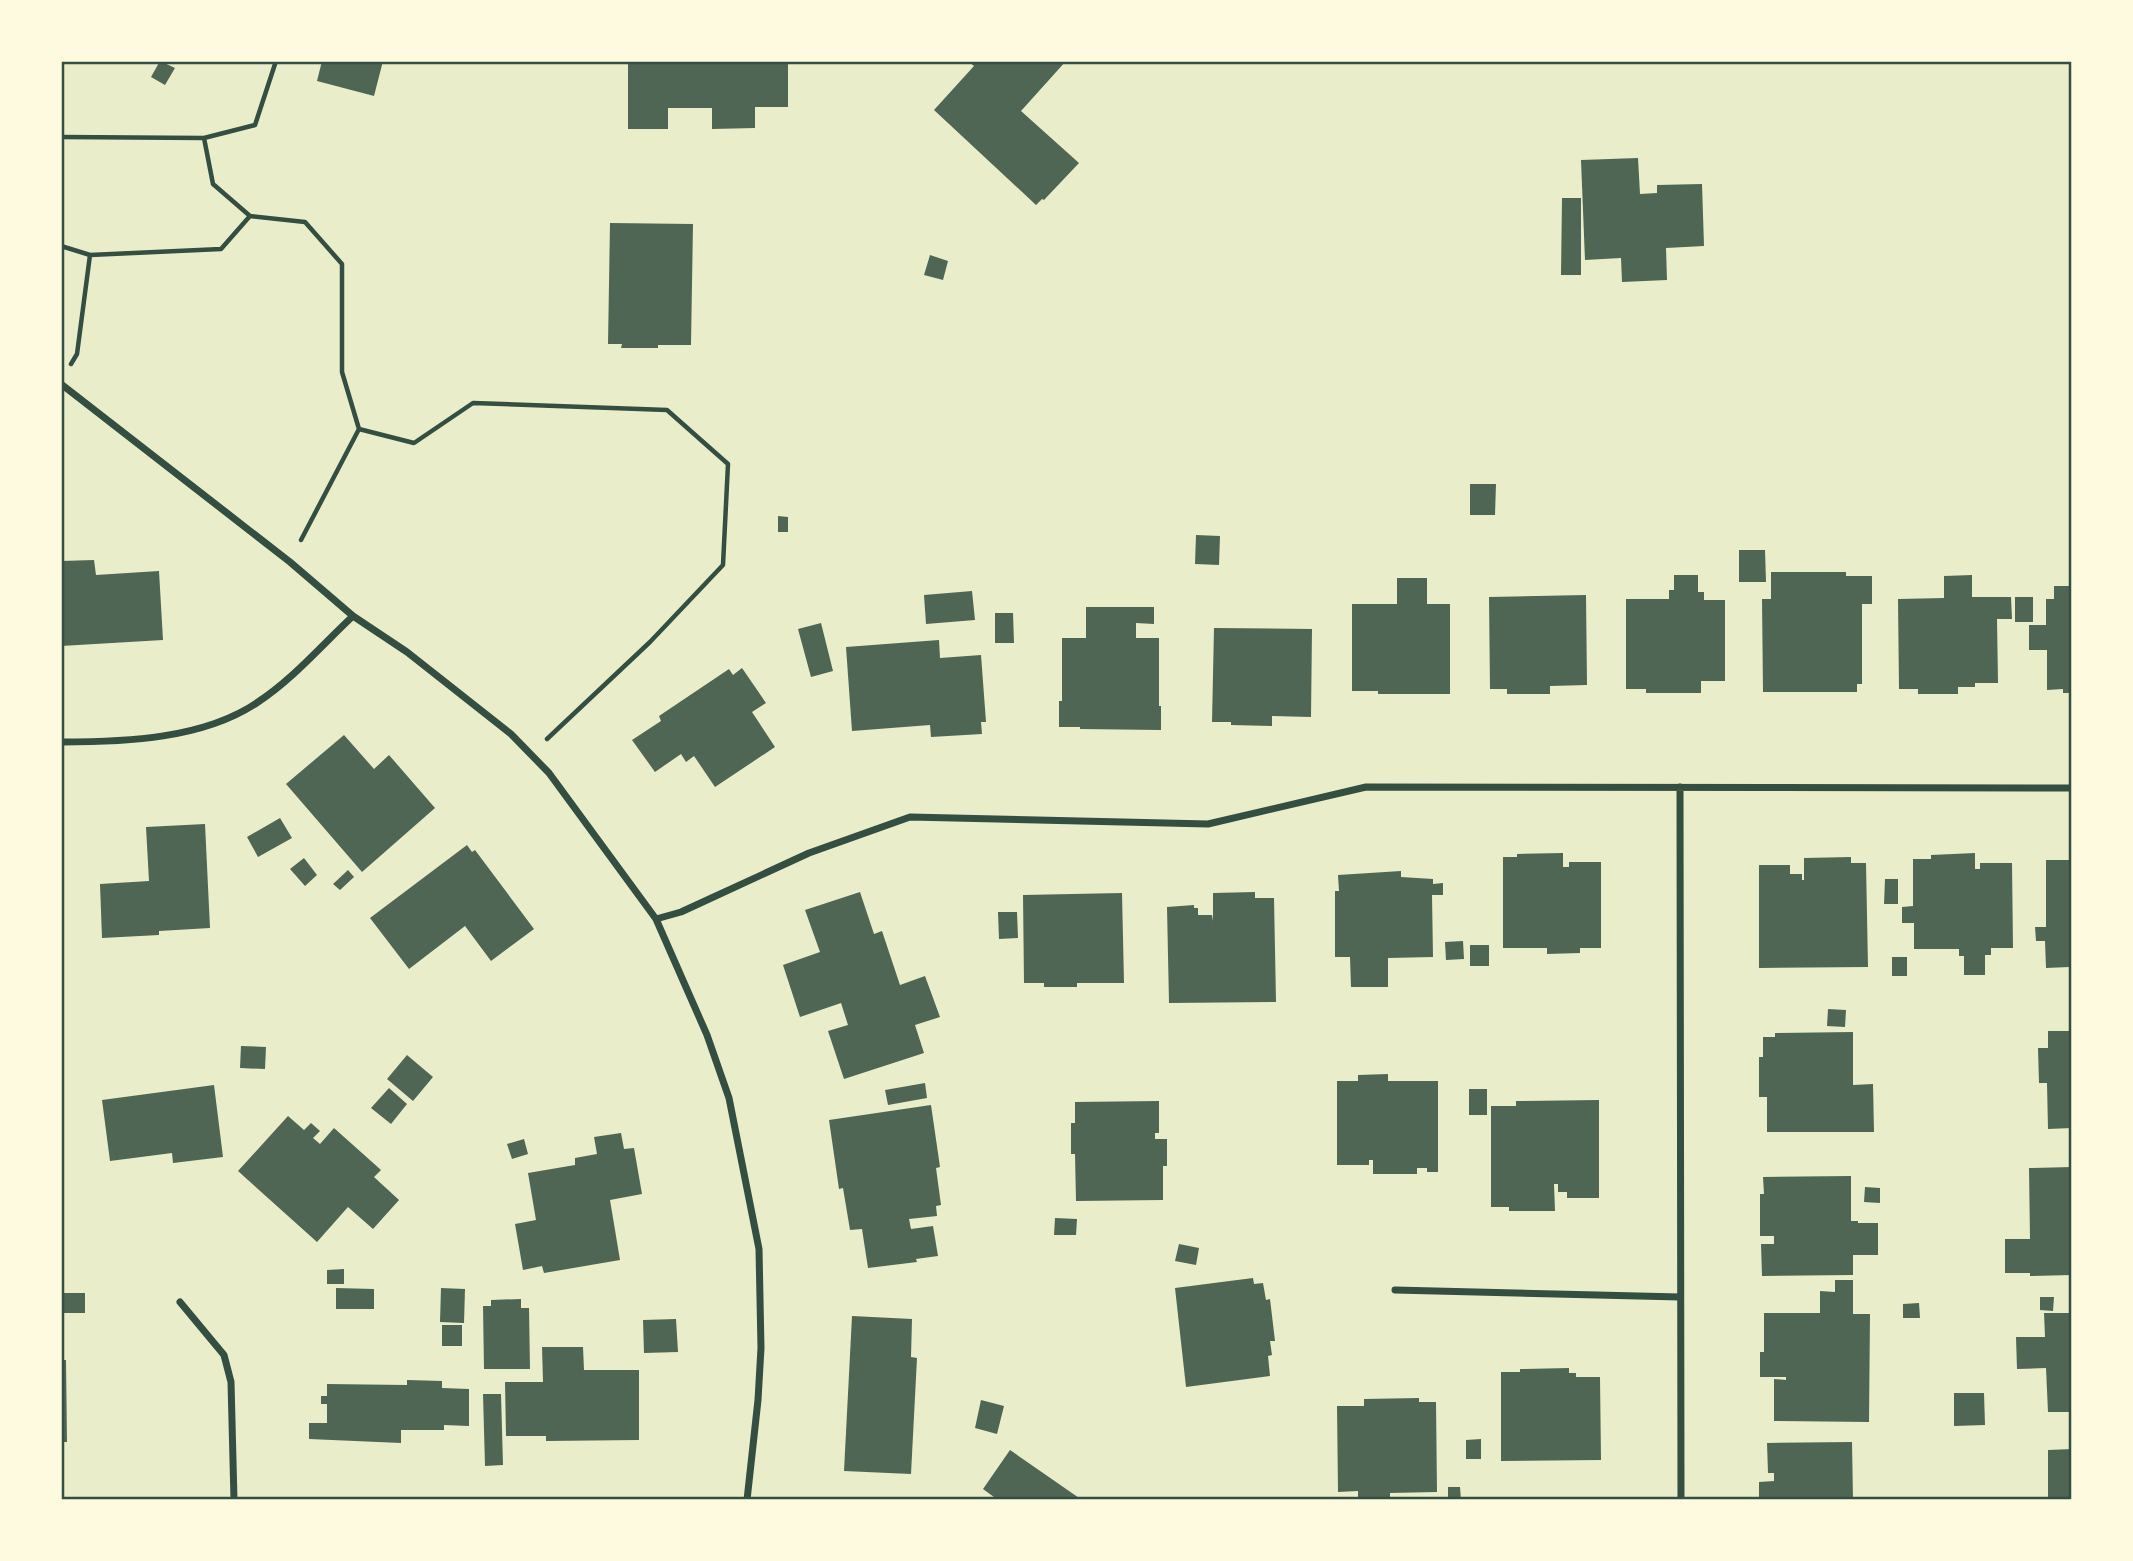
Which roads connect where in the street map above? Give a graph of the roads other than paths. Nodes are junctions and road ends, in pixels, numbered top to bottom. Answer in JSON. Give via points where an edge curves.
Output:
{"nodes":[{"id":1,"x":61,"y":384,"type":"edge"},
{"id":2,"x":353,"y":616,"type":"junction"},
{"id":3,"x":61,"y":742,"type":"edge"},
{"id":4,"x":1680,"y":787,"type":"junction"},
{"id":5,"x":2072,"y":788,"type":"edge"},
{"id":6,"x":656,"y":919,"type":"junction"},
{"id":7,"x":1395,"y":1290,"type":"dead end"},
{"id":8,"x":1680,"y":1297,"type":"junction"},
{"id":9,"x":180,"y":1302,"type":"dead end"},
{"id":10,"x":234,"y":1500,"type":"edge"},
{"id":11,"x":747,"y":1500,"type":"edge"},
{"id":12,"x":1681,"y":1500,"type":"edge"}],
"edges":[{"from":1,"to":2,"type":"street"},
{"from":2,"to":3,"type":"street","via":[[279,686],[219,722],[178,734]]},
{"from":2,"to":6,"type":"street","via":[[511,734],[582,816]]},
{"from":4,"to":5,"type":"street"},
{"from":4,"to":6,"type":"street","via":[[1366,787],[1208,824],[910,817],[809,853]]},
{"from":4,"to":8,"type":"street"},
{"from":6,"to":11,"type":"street","via":[[729,1098],[759,1249],[761,1348]]},
{"from":7,"to":8,"type":"street"},
{"from":8,"to":12,"type":"street"},
{"from":9,"to":10,"type":"street","via":[[224,1355],[231,1381]]}]}
